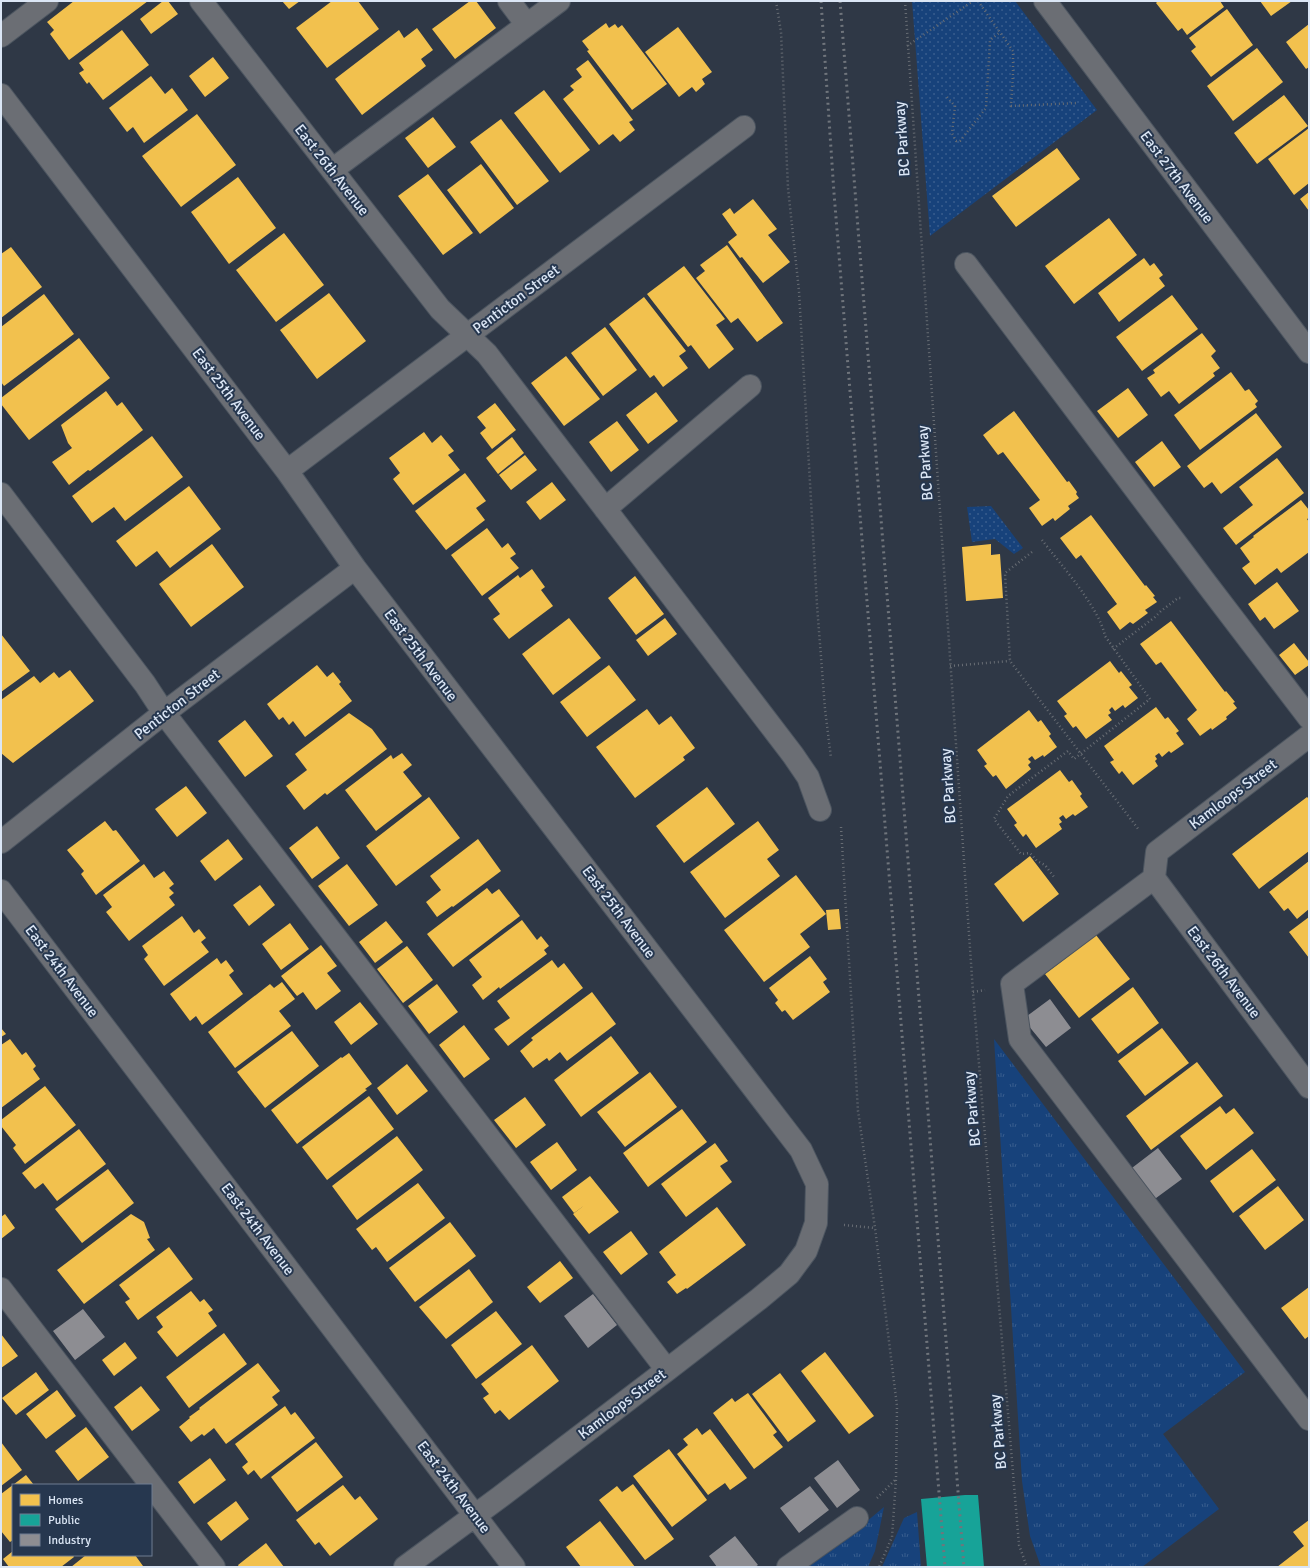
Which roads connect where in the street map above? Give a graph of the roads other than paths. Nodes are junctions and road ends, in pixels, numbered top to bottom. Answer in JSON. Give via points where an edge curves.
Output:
{"nodes":[{"id":1,"x":47,"y":1,"type":"edge"},
{"id":2,"x":201,"y":1,"type":"edge"},
{"id":3,"x":509,"y":1,"type":"edge"},
{"id":4,"x":559,"y":1,"type":"edge"},
{"id":5,"x":1045,"y":1,"type":"edge"},
{"id":6,"x":527,"y":25,"type":"junction"},
{"id":7,"x":1,"y":36,"type":"edge"},
{"id":8,"x":1,"y":95,"type":"edge"},
{"id":9,"x":744,"y":127,"type":"dead end"},
{"id":10,"x":332,"y":170,"type":"junction"},
{"id":11,"x":966,"y":264,"type":"dead end"},
{"id":12,"x":468,"y":335,"type":"junction"},
{"id":13,"x":1309,"y":352,"type":"edge"},
{"id":14,"x":750,"y":386,"type":"dead end"},
{"id":15,"x":287,"y":471,"type":"junction"},
{"id":16,"x":1,"y":494,"type":"edge"},
{"id":17,"x":605,"y":509,"type":"junction"},
{"id":18,"x":355,"y":568,"type":"junction"},
{"id":19,"x":164,"y":713,"type":"junction"},
{"id":20,"x":1309,"y":718,"type":"edge"},
{"id":21,"x":1309,"y":736,"type":"edge"},
{"id":22,"x":820,"y":810,"type":"dead end"},
{"id":23,"x":1,"y":842,"type":"edge"},
{"id":24,"x":1154,"y":878,"type":"junction"},
{"id":25,"x":1,"y":891,"type":"edge"},
{"id":26,"x":1309,"y":1087,"type":"edge"},
{"id":27,"x":816,"y":1222,"type":"joint"},
{"id":28,"x":1,"y":1289,"type":"edge"},
{"id":29,"x":667,"y":1370,"type":"junction"},
{"id":30,"x":1309,"y":1419,"type":"edge"},
{"id":31,"x":150,"y":1484,"type":"edge"},
{"id":32,"x":152,"y":1486,"type":"edge"},
{"id":33,"x":475,"y":1515,"type":"junction"},
{"id":34,"x":857,"y":1518,"type":"dead end"},
{"id":35,"x":214,"y":1567,"type":"edge"},
{"id":36,"x":405,"y":1567,"type":"edge"},
{"id":37,"x":514,"y":1567,"type":"edge"},
{"id":38,"x":788,"y":1567,"type":"edge"}],
"edges":[{"from":1,"to":7,"type":"street"},
{"from":2,"to":10,"type":"street","name":"East 26th Avenue"},
{"from":3,"to":6,"type":"street"},
{"from":4,"to":6,"type":"street"},
{"from":5,"to":13,"type":"street","name":"East 27th Avenue"},
{"from":6,"to":10,"type":"street"},
{"from":8,"to":15,"type":"street","name":"East 25th Avenue"},
{"from":9,"to":12,"type":"street","name":"Penticton Street"},
{"from":10,"to":12,"type":"street","name":"East 26th Avenue","via":[[440,310]]},
{"from":11,"to":20,"type":"street"},
{"from":12,"to":15,"type":"street","name":"Penticton Street"},
{"from":12,"to":17,"type":"street","name":"East 26th Avenue","via":[[488,354]]},
{"from":14,"to":17,"type":"street"},
{"from":15,"to":18,"type":"street","name":"East 25th Avenue"},
{"from":16,"to":19,"type":"street","via":[[145,684]]},
{"from":17,"to":22,"type":"street","name":"East 26th Avenue","via":[[793,755],[808,778]]},
{"from":18,"to":19,"type":"street","name":"Penticton Street"},
{"from":18,"to":27,"type":"street","name":"East 25th Avenue","via":[[801,1150],[817,1184]]},
{"from":19,"to":23,"type":"street","name":"Penticton Street"},
{"from":19,"to":29,"type":"street"},
{"from":21,"to":24,"type":"street","name":"Kamloops Street","via":[[1157,852]]},
{"from":24,"to":26,"type":"street","name":"East 26th Avenue"},
{"from":24,"to":30,"type":"street","via":[[1012,984],[1020,1039]]},
{"from":25,"to":33,"type":"street","name":"East 24th Avenue"},
{"from":27,"to":29,"type":"street","name":"Kamloops Street","via":[[806,1251],[789,1274]]},
{"from":28,"to":31,"type":"street"},
{"from":29,"to":33,"type":"street","name":"Kamloops Street"},
{"from":32,"to":35,"type":"street"},
{"from":33,"to":36,"type":"street","name":"Kamloops Street"},
{"from":33,"to":37,"type":"street","name":"East 24th Avenue"},
{"from":34,"to":38,"type":"street"}]}
